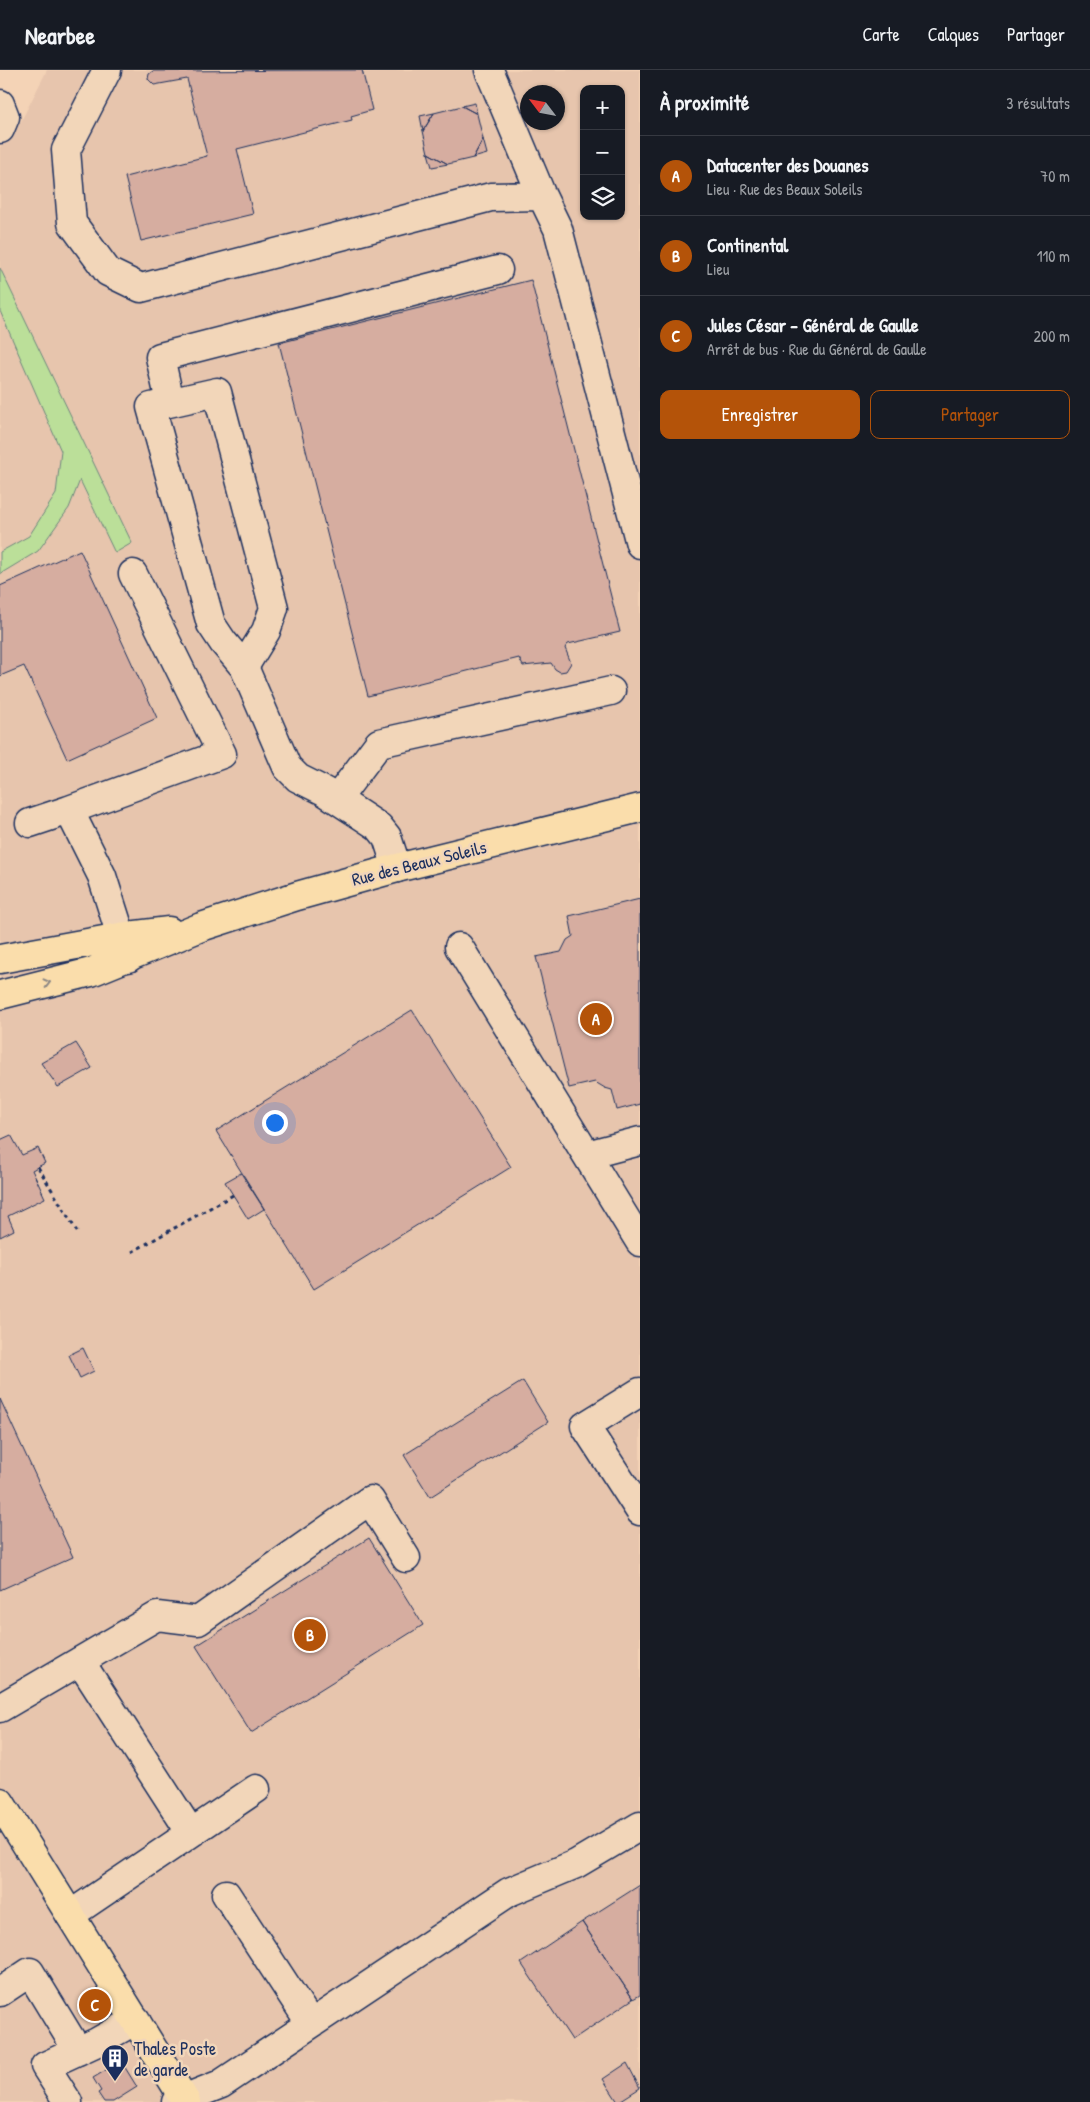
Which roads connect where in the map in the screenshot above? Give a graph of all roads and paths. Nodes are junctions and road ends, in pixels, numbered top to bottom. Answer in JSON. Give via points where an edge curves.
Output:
{"nodes":[{"id":1,"x":107,"y":70,"type":"edge"},
{"id":2,"x":488,"y":70,"type":"edge"},
{"id":3,"x":0,"y":104,"type":"edge"},
{"id":4,"x":0,"y":128,"type":"edge"},
{"id":5,"x":542,"y":196,"type":"junction"},
{"id":6,"x":498,"y":270,"type":"dead end"},
{"id":7,"x":170,"y":402,"type":"junction"},
{"id":8,"x":640,"y":544,"type":"edge"},
{"id":9,"x":133,"y":574,"type":"dead end"},
{"id":10,"x":244,"y":667,"type":"junction"},
{"id":11,"x":611,"y":690,"type":"dead end"},
{"id":12,"x":337,"y":799,"type":"junction"},
{"id":13,"x":640,"y":808,"type":"edge"},
{"id":14,"x":68,"y":810,"type":"junction"},
{"id":15,"x":30,"y":824,"type":"dead end"},
{"id":16,"x":397,"y":868,"type":"junction"},
{"id":17,"x":124,"y":948,"type":"junction"},
{"id":18,"x":460,"y":948,"type":"dead end"},
{"id":19,"x":0,"y":958,"type":"edge"},
{"id":20,"x":0,"y":995,"type":"edge"},
{"id":21,"x":640,"y":1140,"type":"edge"},
{"id":22,"x":586,"y":1155,"type":"junction"},
{"id":23,"x":38,"y":1167,"type":"dead end"},
{"id":24,"x":233,"y":1195,"type":"dead end"},
{"id":25,"x":630,"y":1206,"type":"edge"},
{"id":26,"x":79,"y":1235,"type":"dead end"},
{"id":27,"x":640,"y":1242,"type":"edge"},
{"id":28,"x":132,"y":1252,"type":"dead end"},
{"id":29,"x":640,"y":1392,"type":"edge"},
{"id":30,"x":640,"y":1511,"type":"edge"},
{"id":31,"x":406,"y":1558,"type":"dead end"},
{"id":32,"x":80,"y":1661,"type":"junction"},
{"id":33,"x":0,"y":1708,"type":"edge"},
{"id":34,"x":256,"y":1789,"type":"dead end"},
{"id":35,"x":0,"y":1802,"type":"edge"},
{"id":36,"x":640,"y":1826,"type":"edge"},
{"id":37,"x":192,"y":1833,"type":"junction"},
{"id":38,"x":226,"y":1894,"type":"dead end"},
{"id":39,"x":70,"y":1915,"type":"junction"},
{"id":40,"x":0,"y":1992,"type":"edge"},
{"id":41,"x":136,"y":2020,"type":"junction"},
{"id":42,"x":311,"y":2024,"type":"junction"},
{"id":43,"x":78,"y":2051,"type":"junction"},
{"id":44,"x":182,"y":2101,"type":"edge"},
{"id":45,"x":68,"y":2102,"type":"edge"}],
"edges":[{"from":1,"to":5,"type":"lane","via":[[66,150],[72,223],[108,272],[142,288],[491,197]]},
{"from":2,"to":5,"type":"lane"},
{"from":3,"to":4,"type":"lane","via":[[5,117]]},
{"from":5,"to":8,"type":"lane","via":[[558,229]]},
{"from":6,"to":7,"type":"lane","via":[[160,357]]},
{"from":7,"to":10,"type":"lane","via":[[151,407],[211,624]]},
{"from":7,"to":10,"type":"lane","via":[[217,392],[274,608],[266,631]]},
{"from":9,"to":14,"type":"lane","via":[[222,754]]},
{"from":10,"to":12,"type":"lane","via":[[287,767],[298,778]]},
{"from":11,"to":12,"type":"lane","via":[[379,743]]},
{"from":12,"to":16,"type":"lane","via":[[387,836]]},
{"from":13,"to":16,"type":"main road","name":"Rue des Beaux Soleils"},
{"from":14,"to":15,"type":"lane"},
{"from":14,"to":17,"type":"lane","via":[[102,876]]},
{"from":16,"to":17,"type":"main road","name":"Rue des Beaux Soleils"},
{"from":17,"to":19,"type":"main road","name":"Rue des Beaux Soleils"},
{"from":20,"to":17,"type":"main road","name":"Rue des Beaux Soleils","one_way":true,"via":[[91,972]]},
{"from":18,"to":22,"type":"lane"},
{"from":21,"to":22,"type":"lane"},
{"from":22,"to":25,"type":"lane"},
{"from":23,"to":26,"type":"path"},
{"from":24,"to":28,"type":"path"},
{"from":25,"to":27,"type":"lane"},
{"from":29,"to":30,"type":"lane","via":[[585,1426]]},
{"from":31,"to":32,"type":"lane","via":[[370,1500],[198,1621],[158,1616]]},
{"from":32,"to":33,"type":"lane"},
{"from":32,"to":37,"type":"lane"},
{"from":34,"to":37,"type":"lane"},
{"from":35,"to":39,"type":"main road"},
{"from":36,"to":42,"type":"lane","via":[[576,1864],[509,1892]]},
{"from":37,"to":39,"type":"lane"},
{"from":38,"to":42,"type":"lane"},
{"from":39,"to":41,"type":"main road"},
{"from":40,"to":43,"type":"lane","via":[[30,1972]]},
{"from":41,"to":43,"type":"lane"},
{"from":41,"to":44,"type":"main road"},
{"from":42,"to":44,"type":"lane","via":[[221,2084]]},
{"from":43,"to":45,"type":"lane","via":[[45,2066]]}]}
